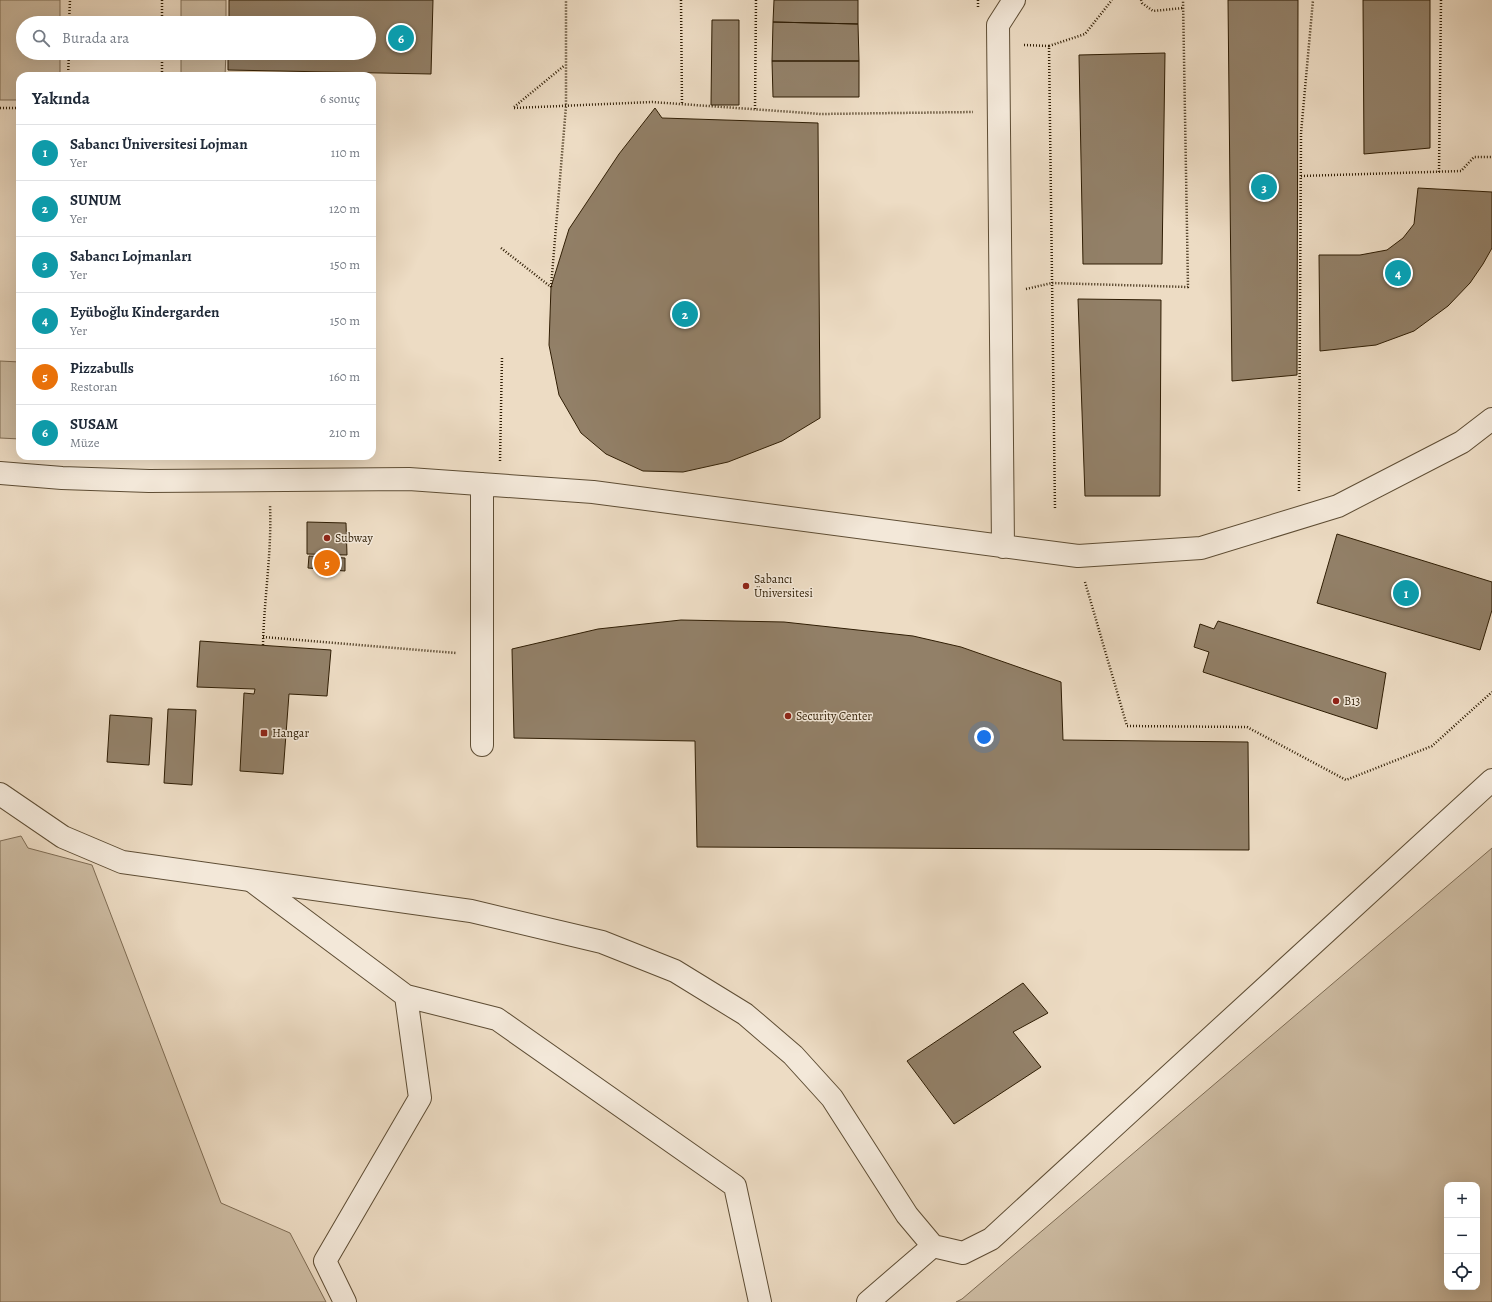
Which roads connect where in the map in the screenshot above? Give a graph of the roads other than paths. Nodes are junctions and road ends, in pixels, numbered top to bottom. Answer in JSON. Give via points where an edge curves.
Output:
{"nodes":[{"id":1,"x":1014,"y":0,"type":"edge"},
{"id":2,"x":1492,"y":419,"type":"edge"},
{"id":3,"x":0,"y":473,"type":"edge"},
{"id":4,"x":491,"y":485,"type":"junction"},
{"id":5,"x":1003,"y":547,"type":"junction"},
{"id":6,"x":482,"y":745,"type":"dead end"},
{"id":7,"x":1492,"y":780,"type":"edge"},
{"id":8,"x":0,"y":794,"type":"edge"},
{"id":9,"x":252,"y":881,"type":"junction"},
{"id":10,"x":406,"y":996,"type":"junction"},
{"id":11,"x":932,"y":1246,"type":"junction"},
{"id":12,"x":345,"y":1302,"type":"edge"},
{"id":13,"x":760,"y":1302,"type":"edge"},
{"id":14,"x":868,"y":1302,"type":"edge"}],
"edges":[{"from":1,"to":5,"type":"street","via":[[998,25]]},
{"from":2,"to":5,"type":"street","via":[[1462,442],[1338,506],[1201,548],[1078,556]]},
{"from":3,"to":4,"type":"street","via":[[149,481],[409,479]]},
{"from":4,"to":5,"type":"street","via":[[593,492]]},
{"from":4,"to":6,"type":"street","via":[[482,655]]},
{"from":7,"to":11,"type":"street","via":[[991,1239],[963,1253]]},
{"from":8,"to":9,"type":"street","via":[[63,837],[122,862]]},
{"from":9,"to":10,"type":"street"},
{"from":9,"to":11,"type":"street","via":[[471,911],[602,942],[674,971],[745,1014],[793,1055],[832,1098],[907,1215]]},
{"from":10,"to":12,"type":"street","via":[[420,1098],[325,1261]]},
{"from":10,"to":13,"type":"street","via":[[497,1019],[735,1186]]},
{"from":11,"to":14,"type":"street"}]}
